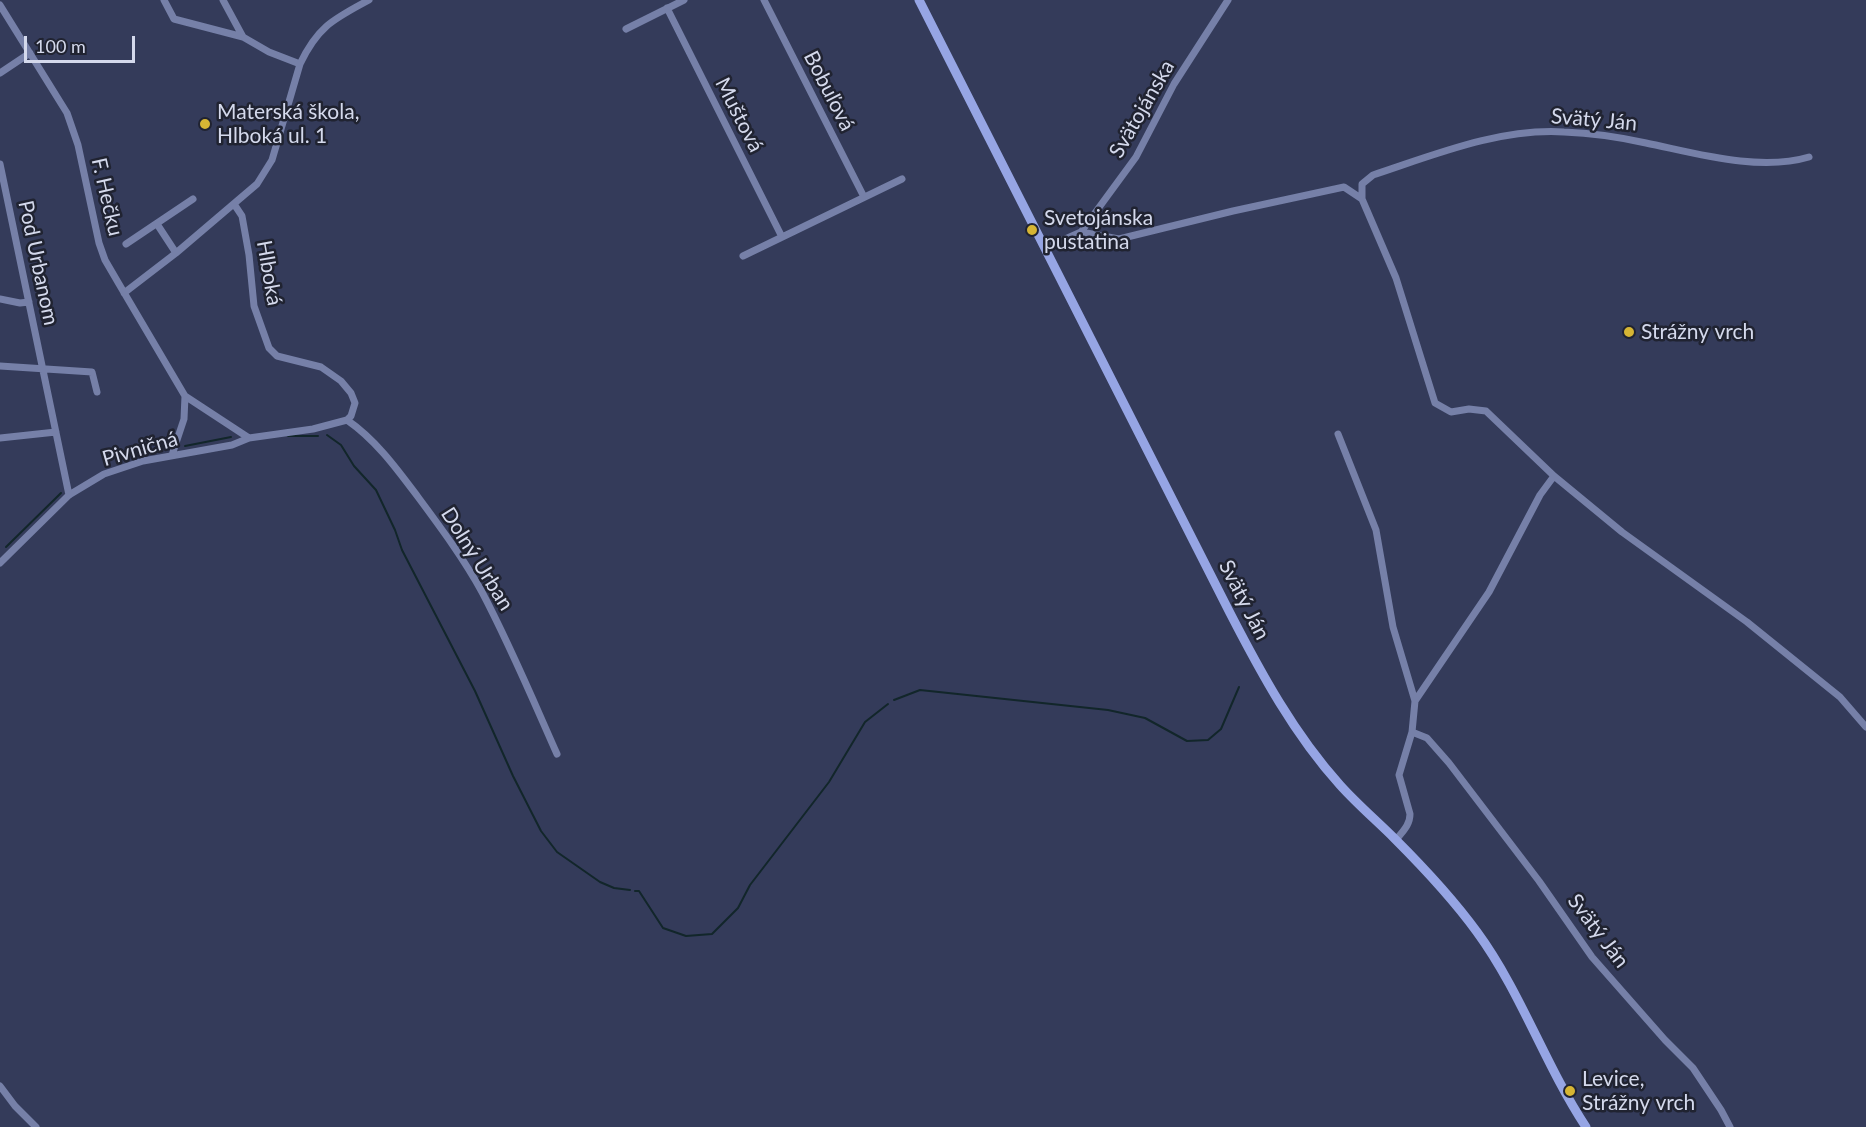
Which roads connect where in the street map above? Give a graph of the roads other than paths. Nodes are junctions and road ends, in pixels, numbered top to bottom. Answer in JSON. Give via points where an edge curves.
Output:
{"nodes":[{"id":1,"x":164,"y":0,"type":"edge"},
{"id":2,"x":223,"y":0,"type":"edge"},
{"id":3,"x":352,"y":0,"type":"edge"},
{"id":4,"x":369,"y":0,"type":"edge"},
{"id":5,"x":684,"y":0,"type":"edge"},
{"id":6,"x":764,"y":0,"type":"edge"},
{"id":7,"x":919,"y":0,"type":"edge"},
{"id":8,"x":1228,"y":0,"type":"edge"},
{"id":9,"x":0,"y":5,"type":"edge"},
{"id":10,"x":356,"y":8,"type":"junction"},
{"id":11,"x":667,"y":8,"type":"junction"},
{"id":12,"x":626,"y":28,"type":"dead end"},
{"id":13,"x":243,"y":37,"type":"junction"},
{"id":14,"x":30,"y":53,"type":"junction"},
{"id":15,"x":300,"y":64,"type":"junction"},
{"id":16,"x":0,"y":73,"type":"edge"},
{"id":17,"x":1809,"y":157,"type":"dead end"},
{"id":18,"x":0,"y":164,"type":"edge"},
{"id":19,"x":902,"y":179,"type":"dead end"},
{"id":20,"x":864,"y":197,"type":"junction"},
{"id":21,"x":193,"y":199,"type":"dead end"},
{"id":22,"x":1362,"y":199,"type":"junction"},
{"id":23,"x":234,"y":204,"type":"junction"},
{"id":24,"x":157,"y":224,"type":"junction"},
{"id":25,"x":1081,"y":232,"type":"junction"},
{"id":26,"x":782,"y":237,"type":"junction"},
{"id":27,"x":126,"y":244,"type":"dead end"},
{"id":28,"x":1045,"y":248,"type":"junction"},
{"id":29,"x":176,"y":253,"type":"junction"},
{"id":30,"x":743,"y":256,"type":"dead end"},
{"id":31,"x":124,"y":293,"type":"junction"},
{"id":32,"x":0,"y":299,"type":"edge"},
{"id":33,"x":29,"y":302,"type":"junction"},
{"id":34,"x":0,"y":366,"type":"edge"},
{"id":35,"x":43,"y":369,"type":"junction"},
{"id":36,"x":97,"y":392,"type":"dead end"},
{"id":37,"x":185,"y":396,"type":"junction"},
{"id":38,"x":347,"y":420,"type":"junction"},
{"id":39,"x":56,"y":432,"type":"junction"},
{"id":40,"x":1338,"y":434,"type":"dead end"},
{"id":41,"x":0,"y":438,"type":"edge"},
{"id":42,"x":249,"y":438,"type":"junction"},
{"id":43,"x":172,"y":455,"type":"junction"},
{"id":44,"x":1554,"y":476,"type":"junction"},
{"id":45,"x":69,"y":495,"type":"junction"},
{"id":46,"x":0,"y":562,"type":"edge"},
{"id":47,"x":1415,"y":701,"type":"junction"},
{"id":48,"x":1866,"y":727,"type":"edge"},
{"id":49,"x":1412,"y":732,"type":"junction"},
{"id":50,"x":557,"y":754,"type":"dead end"},
{"id":51,"x":1396,"y":840,"type":"junction"},
{"id":52,"x":0,"y":1086,"type":"edge"},
{"id":53,"x":36,"y":1127,"type":"edge"},
{"id":54,"x":1586,"y":1127,"type":"edge"},
{"id":55,"x":1730,"y":1127,"type":"edge"}],
"edges":[{"from":1,"to":13,"type":"street","via":[[174,19]]},
{"from":2,"to":13,"type":"street"},
{"from":3,"to":10,"type":"street"},
{"from":4,"to":10,"type":"street"},
{"from":5,"to":11,"type":"street"},
{"from":6,"to":20,"type":"street","name":"Bobuľová"},
{"from":7,"to":28,"type":"main road","name":"Svätý Ján"},
{"from":8,"to":25,"type":"street","name":"Svätojánska","via":[[1174,84],[1136,157]]},
{"from":9,"to":14,"type":"street","name":"F. Hečku"},
{"from":10,"to":15,"type":"street","via":[[332,20],[317,34]]},
{"from":11,"to":12,"type":"street"},
{"from":11,"to":26,"type":"street","name":"Muštová"},
{"from":13,"to":15,"type":"street"},
{"from":14,"to":16,"type":"street"},
{"from":14,"to":31,"type":"street","name":"F. Hečku","via":[[67,113],[99,243]]},
{"from":15,"to":23,"type":"street","via":[[272,160],[257,184]]},
{"from":17,"to":22,"type":"street","name":"Svätý Ján","via":[[1780,163],[1734,159],[1607,136],[1562,132],[1517,135],[1472,143],[1373,175],[1362,184]]},
{"from":18,"to":33,"type":"street","name":"Pod Urbanom"},
{"from":19,"to":20,"type":"street"},
{"from":20,"to":26,"type":"street"},
{"from":21,"to":24,"type":"street"},
{"from":22,"to":25,"type":"street","via":[[1344,187],[1119,239]]},
{"from":22,"to":44,"type":"street","via":[[1396,278],[1435,403],[1451,412],[1486,411]]},
{"from":23,"to":29,"type":"street"},
{"from":23,"to":38,"type":"street","name":"Hlboká","via":[[242,216],[254,306],[270,348],[277,356],[321,367],[348,388],[355,403]]},
{"from":24,"to":27,"type":"street"},
{"from":24,"to":29,"type":"street"},
{"from":25,"to":28,"type":"street"},
{"from":26,"to":30,"type":"street"},
{"from":28,"to":51,"type":"main road","name":"Svätý Ján","via":[[1266,681],[1329,772]]},
{"from":29,"to":31,"type":"street"},
{"from":31,"to":37,"type":"street","name":"F. Hečku"},
{"from":32,"to":33,"type":"street"},
{"from":33,"to":35,"type":"street","name":"Pod Urbanom"},
{"from":34,"to":35,"type":"street"},
{"from":35,"to":36,"type":"street","via":[[92,372]]},
{"from":35,"to":39,"type":"street","name":"Pod Urbanom"},
{"from":37,"to":42,"type":"street","name":"F. Hečku"},
{"from":37,"to":43,"type":"street","via":[[184,419]]},
{"from":38,"to":42,"type":"street"},
{"from":38,"to":50,"type":"street","name":"Dolný Urban","via":[[391,462],[457,551],[505,639]]},
{"from":39,"to":41,"type":"street"},
{"from":39,"to":45,"type":"street","name":"Pod Urbanom"},
{"from":40,"to":47,"type":"street","via":[[1376,530],[1393,627]]},
{"from":42,"to":43,"type":"street","name":"Pivničná"},
{"from":43,"to":45,"type":"street","name":"Pivničná","via":[[104,474]]},
{"from":44,"to":47,"type":"street","via":[[1488,592]]},
{"from":44,"to":48,"type":"street","via":[[1840,697]]},
{"from":45,"to":46,"type":"street","name":"Pivničná"},
{"from":47,"to":49,"type":"street"},
{"from":49,"to":51,"type":"street","via":[[1399,775],[1410,820]]},
{"from":49,"to":55,"type":"street","name":"Svätý Ján","via":[[1427,738],[1449,763],[1592,957],[1693,1068]]},
{"from":51,"to":54,"type":"main road","name":"Svätý Ján","via":[[1486,945]]},
{"from":52,"to":53,"type":"street"}]}
